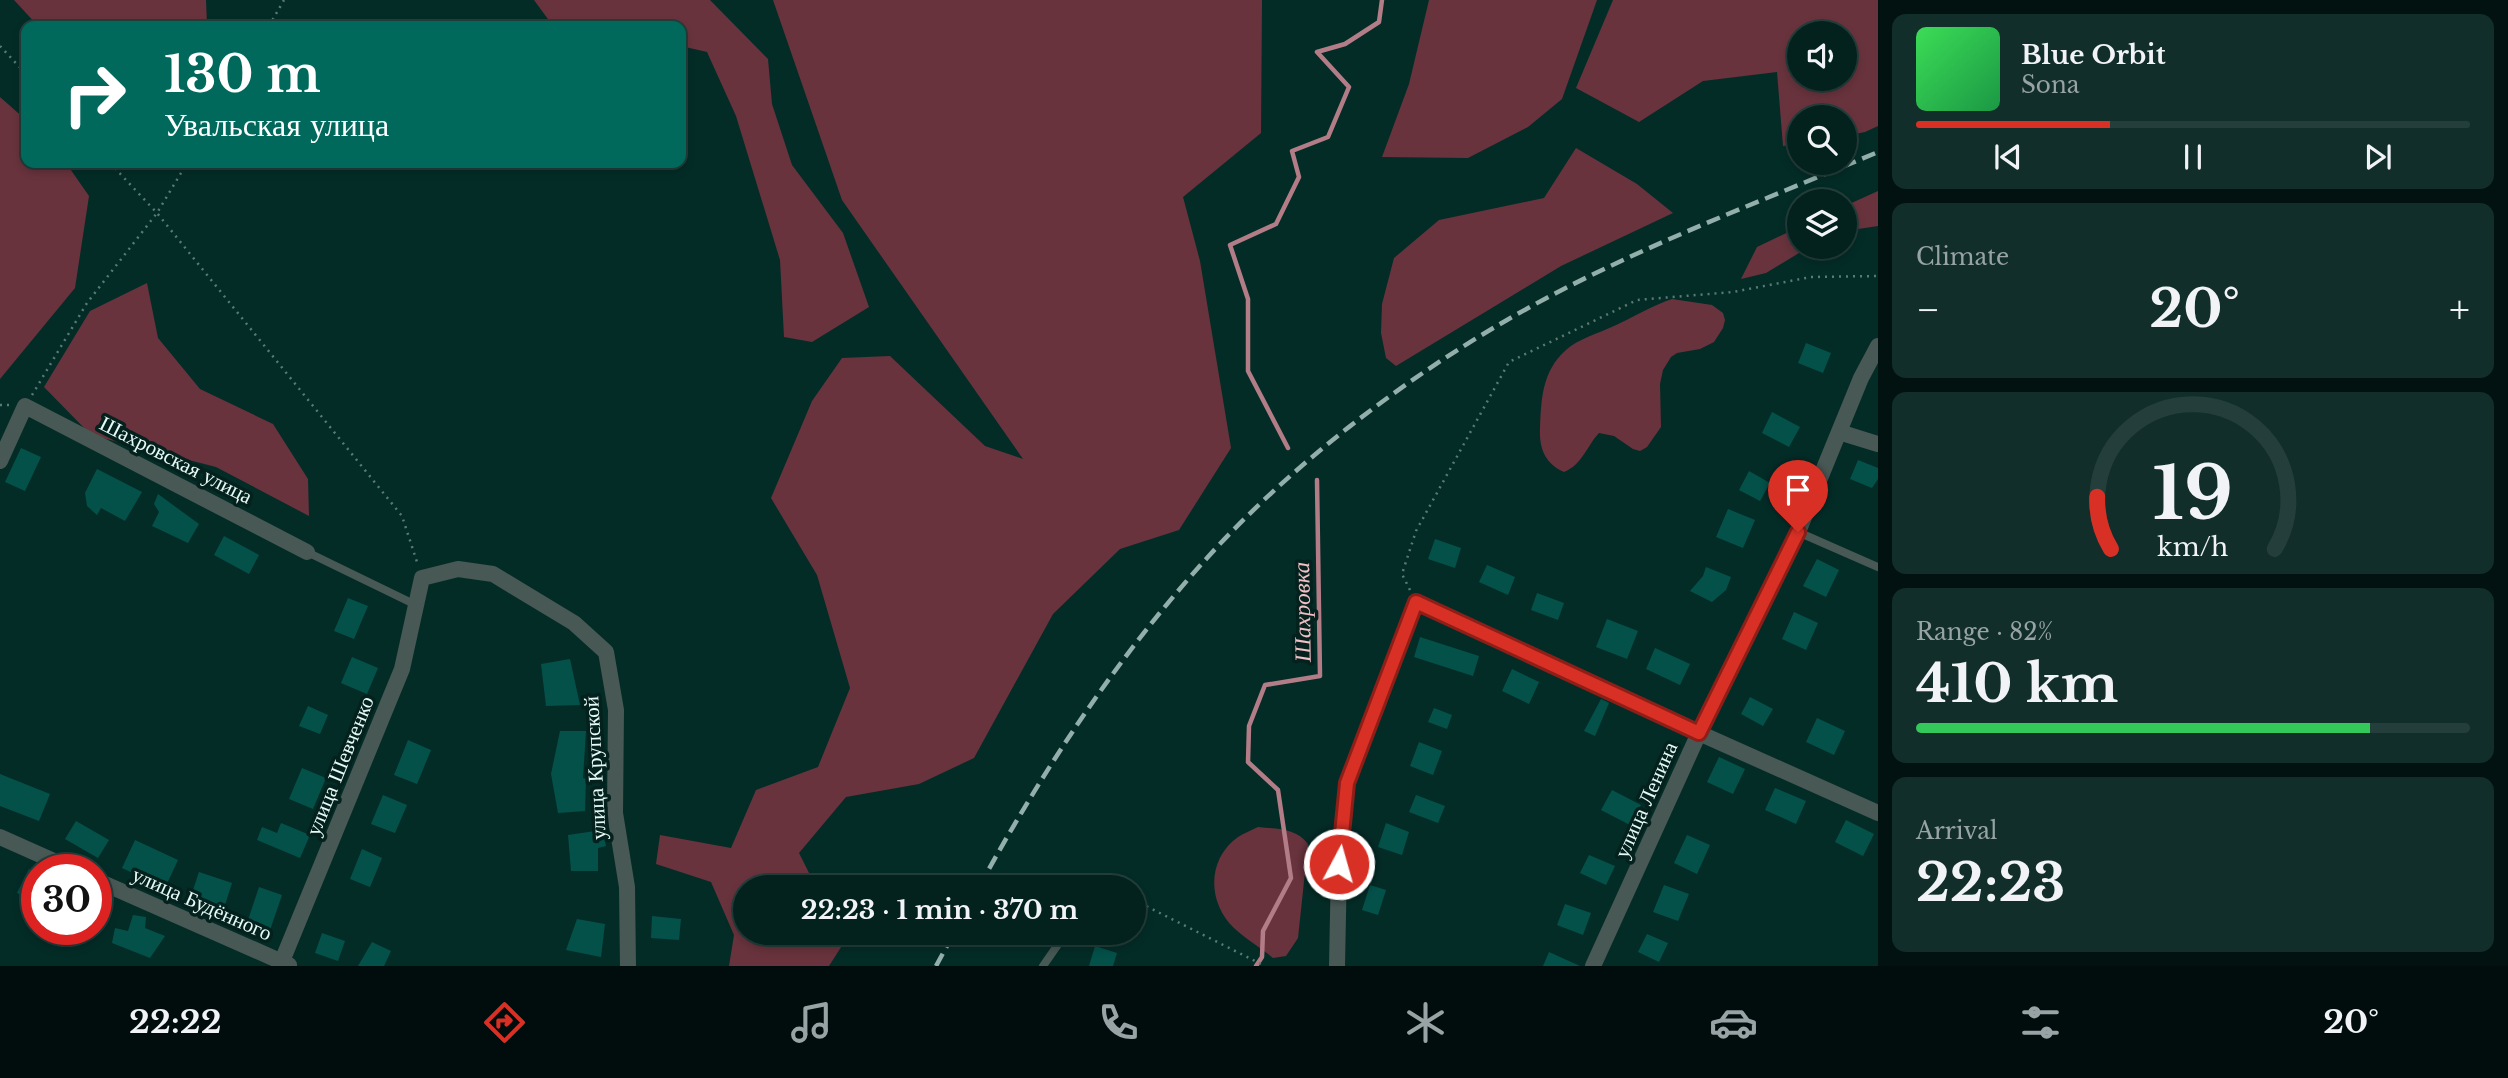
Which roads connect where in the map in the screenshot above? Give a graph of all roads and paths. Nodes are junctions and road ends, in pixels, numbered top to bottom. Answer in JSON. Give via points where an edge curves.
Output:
{"nodes":[{"id":1,"x":284,"y":0,"type":"edge"},
{"id":2,"x":271,"y":21,"type":"edge"},
{"id":3,"x":0,"y":46,"type":"edge"},
{"id":4,"x":21,"y":69,"type":"edge"},
{"id":5,"x":115,"y":168,"type":"edge"},
{"id":6,"x":184,"y":168,"type":"edge"},
{"id":7,"x":157,"y":214,"type":"junction"},
{"id":8,"x":1878,"y":276,"type":"edge"},
{"id":9,"x":1878,"y":346,"type":"edge"},
{"id":10,"x":25,"y":406,"type":"junction"},
{"id":11,"x":1839,"y":432,"type":"junction"},
{"id":12,"x":1878,"y":444,"type":"edge"},
{"id":13,"x":0,"y":461,"type":"edge"},
{"id":14,"x":1798,"y":532,"type":"junction"},
{"id":15,"x":307,"y":552,"type":"joint"},
{"id":16,"x":1878,"y":567,"type":"edge"},
{"id":17,"x":422,"y":578,"type":"junction"},
{"id":18,"x":1416,"y":602,"type":"junction"},
{"id":19,"x":416,"y":605,"type":"junction"},
{"id":20,"x":1699,"y":733,"type":"junction"},
{"id":21,"x":1878,"y":813,"type":"edge"},
{"id":22,"x":0,"y":837,"type":"edge"},
{"id":23,"x":38,"y":854,"type":"edge"},
{"id":24,"x":112,"y":887,"type":"edge"},
{"id":25,"x":1146,"y":907,"type":"edge"},
{"id":26,"x":1058,"y":945,"type":"edge"},
{"id":27,"x":284,"y":965,"type":"edge"},
{"id":28,"x":628,"y":966,"type":"edge"},
{"id":29,"x":1043,"y":966,"type":"edge"},
{"id":30,"x":1265,"y":966,"type":"edge"},
{"id":31,"x":1337,"y":966,"type":"edge"},
{"id":32,"x":1593,"y":966,"type":"edge"}],
"edges":[{"from":1,"to":2,"type":"path"},
{"from":3,"to":4,"type":"path"},
{"from":5,"to":7,"type":"path"},
{"from":6,"to":7,"type":"path"},
{"from":7,"to":10,"type":"path","via":[[87,303]]},
{"from":7,"to":17,"type":"path","via":[[402,516]]},
{"from":8,"to":18,"type":"path","via":[[1811,277],[1733,292],[1637,300],[1509,362],[1416,531],[1402,574]]},
{"from":9,"to":11,"type":"street","name":"улица Ленина"},
{"from":10,"to":13,"type":"street"},
{"from":10,"to":15,"type":"street","name":"Шахровская улица"},
{"from":11,"to":12,"type":"street"},
{"from":11,"to":14,"type":"street","name":"улица Ленина"},
{"from":14,"to":16,"type":"lane"},
{"from":14,"to":20,"type":"street","name":"улица Ленина"},
{"from":15,"to":19,"type":"lane"},
{"from":17,"to":19,"type":"street","name":"улица Шевченко"},
{"from":17,"to":28,"type":"street","name":"улица Крупской","via":[[458,569],[492,574],[574,622],[606,652],[616,709],[615,813],[627,887]]},
{"from":18,"to":20,"type":"street"},
{"from":18,"to":31,"type":"street","via":[[1347,783],[1339,864]]},
{"from":19,"to":27,"type":"street","name":"улица Шевченко","via":[[402,670]]},
{"from":20,"to":21,"type":"street"},
{"from":20,"to":32,"type":"street","name":"улица Ленина"},
{"from":22,"to":23,"type":"street"},
{"from":24,"to":27,"type":"street","name":"улица Будённого"},
{"from":25,"to":30,"type":"path"},
{"from":26,"to":29,"type":"lane"}]}
